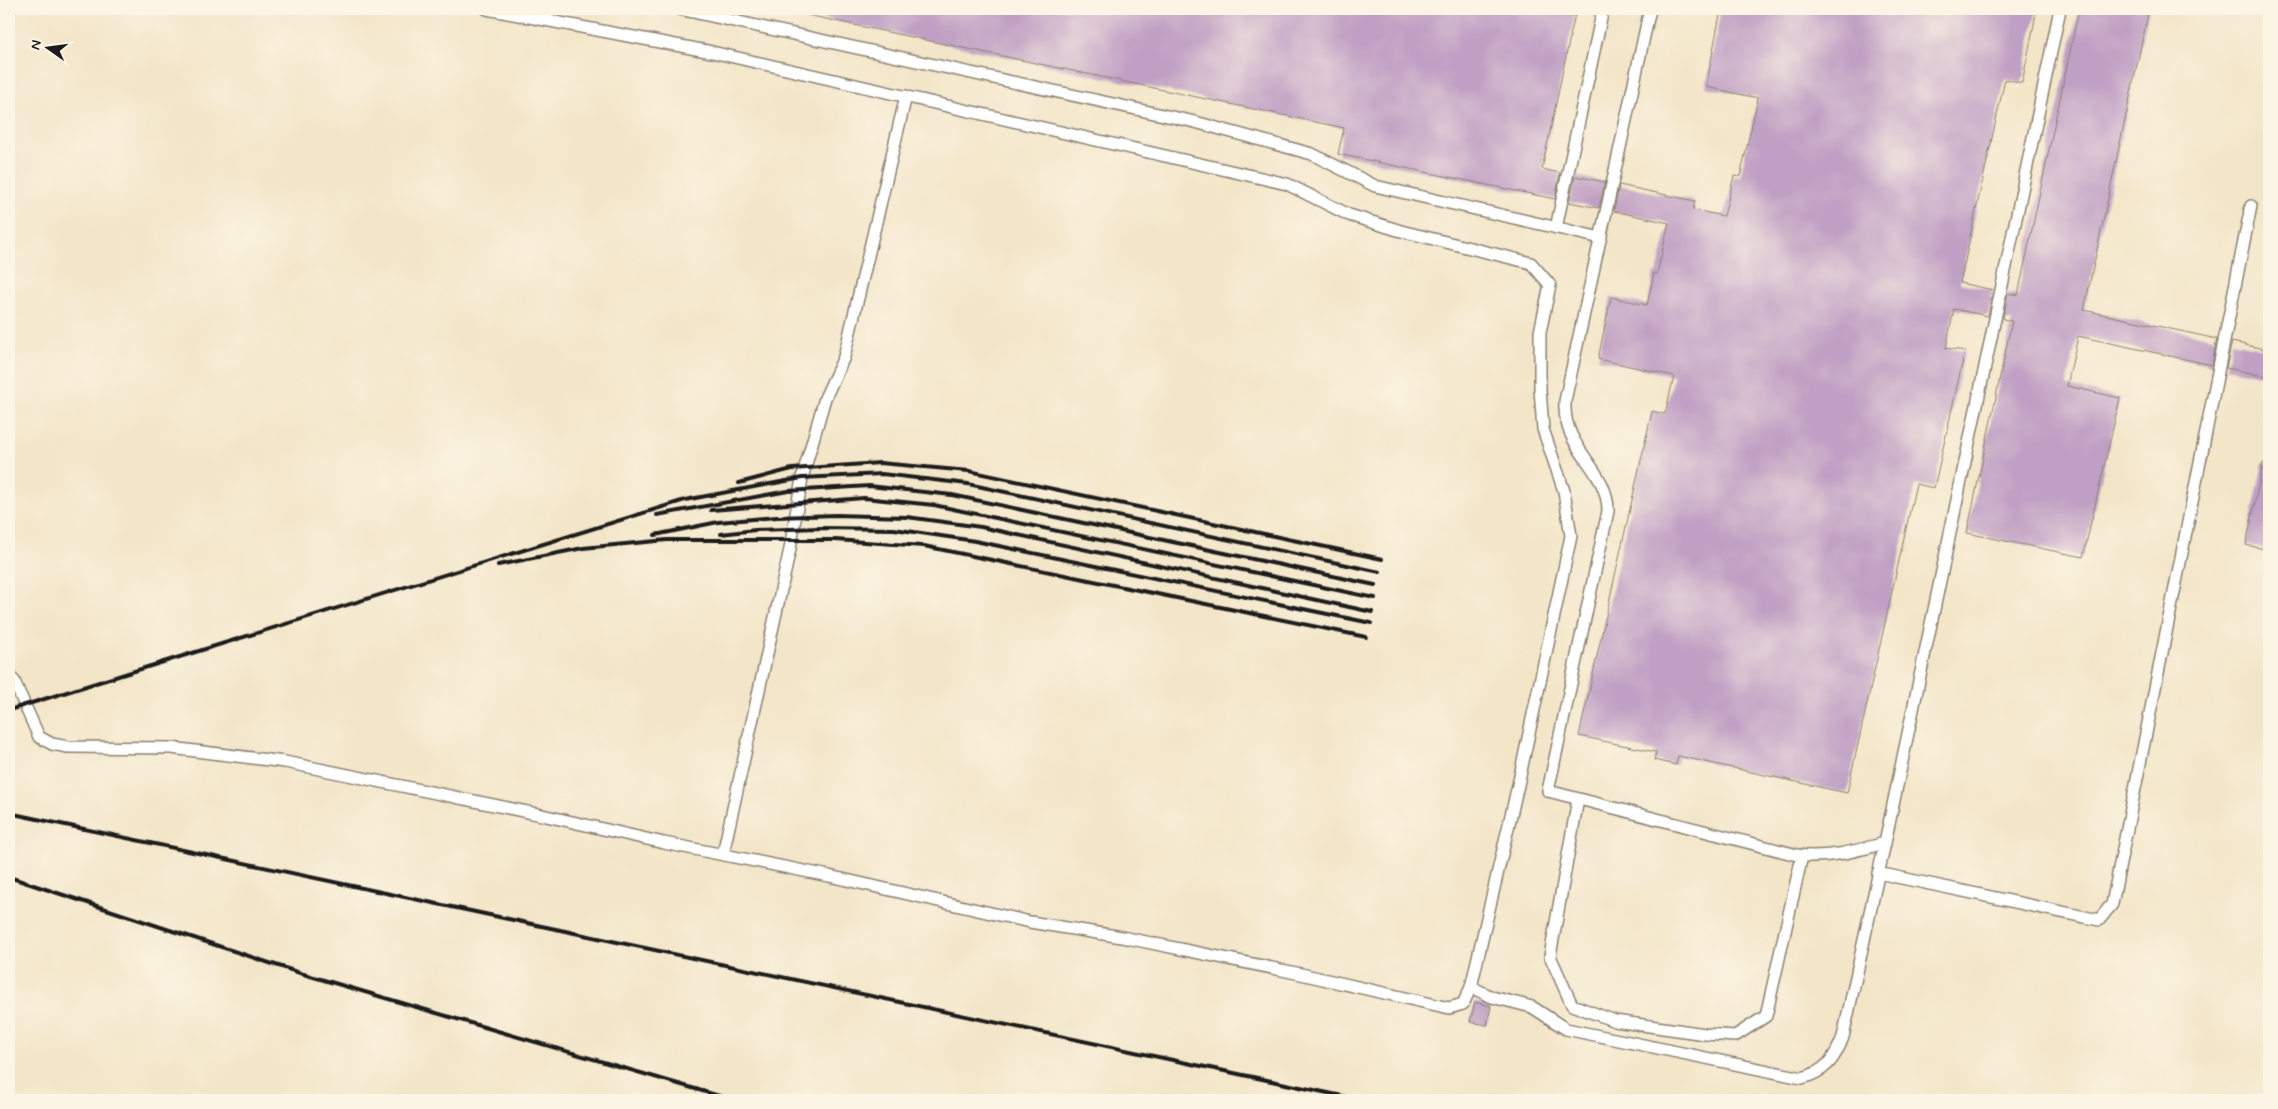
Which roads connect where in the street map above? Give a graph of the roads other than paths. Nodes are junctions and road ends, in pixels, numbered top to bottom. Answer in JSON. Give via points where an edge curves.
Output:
{"nodes":[{"id":1,"x":10,"y":9,"type":"edge"},
{"id":2,"x":487,"y":9,"type":"edge"},
{"id":3,"x":679,"y":9,"type":"edge"},
{"id":4,"x":1603,"y":9,"type":"edge"},
{"id":5,"x":1650,"y":9,"type":"edge"},
{"id":6,"x":2060,"y":9,"type":"edge"},
{"id":7,"x":9,"y":12,"type":"edge"},
{"id":8,"x":906,"y":96,"type":"junction"},
{"id":9,"x":2251,"y":206,"type":"dead end"},
{"id":10,"x":1556,"y":228,"type":"junction"},
{"id":11,"x":1601,"y":238,"type":"junction"},
{"id":12,"x":9,"y":676,"type":"edge"},
{"id":13,"x":1578,"y":799,"type":"junction"},
{"id":14,"x":1885,"y":843,"type":"junction"},
{"id":15,"x":724,"y":854,"type":"junction"},
{"id":16,"x":1802,"y":856,"type":"junction"},
{"id":17,"x":1878,"y":873,"type":"junction"},
{"id":18,"x":1471,"y":986,"type":"junction"}],
"edges":[{"from":1,"to":7,"type":"lane"},
{"from":2,"to":8,"type":"lane","via":[[712,52]]},
{"from":3,"to":10,"type":"lane","via":[[1195,122],[1312,154],[1375,186]]},
{"from":4,"to":10,"type":"lane"},
{"from":5,"to":11,"type":"lane"},
{"from":6,"to":14,"type":"lane"},
{"from":8,"to":15,"type":"lane","via":[[844,357],[825,398],[802,478],[788,559]]},
{"from":8,"to":18,"type":"lane","via":[[1287,184],[1349,215],[1531,263],[1550,284],[1540,332],[1543,428],[1564,491],[1571,536]]},
{"from":9,"to":17,"type":"lane","via":[[2112,904],[2099,920]]},
{"from":10,"to":11,"type":"lane"},
{"from":11,"to":13,"type":"lane","via":[[1564,416],[1572,441],[1605,490],[1608,511],[1548,791]]},
{"from":12,"to":15,"type":"lane","via":[[40,737],[52,744],[171,748],[285,762]]},
{"from":13,"to":16,"type":"lane"},
{"from":13,"to":16,"type":"lane","via":[[1550,956],[1572,1005],[1615,1021],[1735,1036],[1766,1016]]},
{"from":14,"to":16,"type":"lane","via":[[1848,853]]},
{"from":14,"to":17,"type":"lane"},
{"from":15,"to":18,"type":"lane","via":[[1030,922],[1122,937],[1449,1008],[1463,1004]]},
{"from":17,"to":18,"type":"lane","via":[[1843,1037],[1827,1066],[1802,1078],[1566,1028],[1532,1007],[1492,997]]}]}
